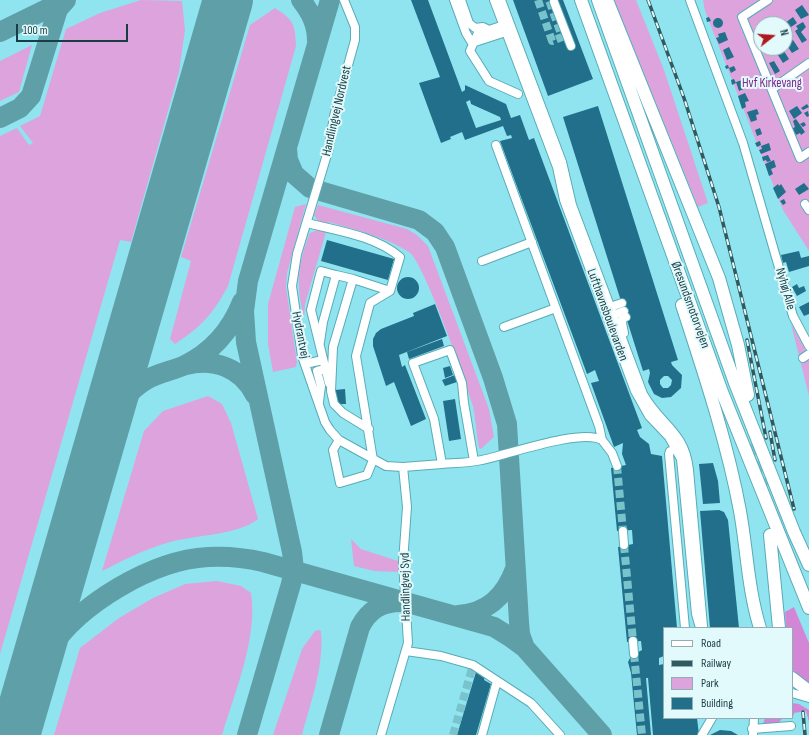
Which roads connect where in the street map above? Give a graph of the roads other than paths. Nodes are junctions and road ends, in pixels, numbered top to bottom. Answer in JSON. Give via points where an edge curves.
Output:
{"nodes":[{"id":1,"x":344,"y":0,"type":"edge"},
{"id":2,"x":454,"y":0,"type":"edge"},
{"id":3,"x":460,"y":0,"type":"edge"},
{"id":4,"x":494,"y":0,"type":"edge"},
{"id":5,"x":501,"y":0,"type":"edge"},
{"id":6,"x":581,"y":0,"type":"edge"},
{"id":7,"x":598,"y":0,"type":"edge"},
{"id":8,"x":607,"y":0,"type":"edge"},
{"id":9,"x":690,"y":0,"type":"edge"},
{"id":10,"x":768,"y":0,"type":"edge"},
{"id":11,"x":554,"y":2,"type":"dead end"},
{"id":12,"x":508,"y":28,"type":"junction"},
{"id":13,"x":489,"y":30,"type":"junction"},
{"id":14,"x":472,"y":43,"type":"junction"},
{"id":15,"x":571,"y":46,"type":"dead end"},
{"id":16,"x":809,"y":63,"type":"edge"},
{"id":17,"x":772,"y":89,"type":"junction"},
{"id":18,"x":515,"y":92,"type":"dead end"},
{"id":19,"x":496,"y":145,"type":"dead end"},
{"id":20,"x":809,"y":152,"type":"edge"},
{"id":21,"x":307,"y":223,"type":"junction"},
{"id":22,"x":661,"y":224,"type":"junction"},
{"id":23,"x":532,"y":242,"type":"junction"},
{"id":24,"x":482,"y":261,"type":"dead end"},
{"id":25,"x":336,"y":275,"type":"junction"},
{"id":26,"x":353,"y":279,"type":"junction"},
{"id":27,"x":390,"y":291,"type":"junction"},
{"id":28,"x":556,"y":308,"type":"junction"},
{"id":29,"x":610,"y":312,"type":"junction"},
{"id":30,"x":504,"y":327,"type":"dead end"},
{"id":31,"x":809,"y":346,"type":"edge"},
{"id":32,"x":320,"y":347,"type":"junction"},
{"id":33,"x":627,"y":351,"type":"junction"},
{"id":34,"x":323,"y":360,"type":"junction"},
{"id":35,"x":305,"y":364,"type":"junction"},
{"id":36,"x":325,"y":368,"type":"junction"},
{"id":37,"x":331,"y":391,"type":"junction"},
{"id":38,"x":748,"y":395,"type":"dead end"},
{"id":39,"x":318,"y":403,"type":"junction"},
{"id":40,"x":369,"y":429,"type":"junction"},
{"id":41,"x":339,"y":440,"type":"junction"},
{"id":42,"x":602,"y":440,"type":"junction"},
{"id":43,"x":681,"y":448,"type":"junction"},
{"id":44,"x":373,"y":460,"type":"junction"},
{"id":45,"x":474,"y":461,"type":"junction"},
{"id":46,"x":616,"y":463,"type":"tunnel mouth"},
{"id":47,"x":442,"y":464,"type":"junction"},
{"id":48,"x":404,"y":466,"type":"junction"},
{"id":49,"x":623,"y":531,"type":"tunnel mouth"},
{"id":50,"x":770,"y":535,"type":"dead end"},
{"id":51,"x":624,"y":545,"type":"tunnel mouth"},
{"id":52,"x":809,"y":565,"type":"edge"},
{"id":53,"x":809,"y":608,"type":"edge"},
{"id":54,"x":702,"y":626,"type":"edge"},
{"id":55,"x":685,"y":627,"type":"edge"},
{"id":56,"x":760,"y":627,"type":"edge"},
{"id":57,"x":779,"y":627,"type":"edge"},
{"id":58,"x":633,"y":641,"type":"tunnel mouth"},
{"id":59,"x":406,"y":651,"type":"junction"},
{"id":60,"x":634,"y":654,"type":"tunnel mouth"},
{"id":61,"x":793,"y":680,"type":"edge"},
{"id":62,"x":497,"y":681,"type":"junction"},
{"id":63,"x":800,"y":692,"type":"edge"},
{"id":64,"x":711,"y":719,"type":"edge"},
{"id":65,"x":754,"y":719,"type":"edge"},
{"id":66,"x":791,"y":726,"type":"dead end"},
{"id":67,"x":753,"y":732,"type":"edge"},
{"id":68,"x":381,"y":735,"type":"edge"},
{"id":69,"x":482,"y":735,"type":"edge"},
{"id":70,"x":560,"y":735,"type":"edge"},
{"id":71,"x":702,"y":735,"type":"edge"}],
"edges":[{"from":1,"to":21,"type":"street","name":"Handlingvej Nordvest","via":[[355,27],[355,40],[334,116],[329,148]]},
{"from":2,"to":14,"type":"street"},
{"from":3,"to":13,"type":"street","via":[[472,26]]},
{"from":4,"to":12,"type":"street","name":"Lufthavnsboulevarden"},
{"from":5,"to":12,"type":"street","name":"Lufthavnsboulevarden"},
{"from":6,"to":22,"type":"highway","name":"Øresundsmotorvejen"},
{"from":7,"to":52,"type":"highway","name":"Øresundsmotorvejen","via":[[735,383]]},
{"from":8,"to":38,"type":"highway","via":[[719,278],[738,345]]},
{"from":9,"to":31,"type":"street","name":"Nyhøj Alle","via":[[743,143],[792,316]]},
{"from":10,"to":17,"type":"street","via":[[742,17]]},
{"from":11,"to":15,"type":"street"},
{"from":12,"to":13,"type":"street"},
{"from":12,"to":14,"type":"street"},
{"from":12,"to":29,"type":"street","name":"Lufthavnsboulevarden","via":[[557,167],[564,200]]},
{"from":13,"to":14,"type":"street","via":[[477,35]]},
{"from":14,"to":18,"type":"street","via":[[470,51],[483,76],[488,81]]},
{"from":16,"to":17,"type":"street"},
{"from":17,"to":20,"type":"street","via":[[800,158]]},
{"from":19,"to":23,"type":"street"},
{"from":21,"to":27,"type":"street","via":[[376,241],[400,257]]},
{"from":21,"to":35,"type":"street","name":"Hydrantvej","via":[[295,261],[292,286]]},
{"from":22,"to":53,"type":"highway","name":"Øresundsmotorvejen","via":[[722,392]]},
{"from":22,"to":56,"type":"highway","via":[[676,287],[720,427],[740,511],[752,596]]},
{"from":23,"to":24,"type":"street"},
{"from":23,"to":28,"type":"street"},
{"from":25,"to":26,"type":"street"},
{"from":25,"to":32,"type":"street","via":[[323,322]]},
{"from":25,"to":32,"type":"street","via":[[321,271],[311,310]]},
{"from":26,"to":27,"type":"street"},
{"from":26,"to":37,"type":"street","via":[[333,347]]},
{"from":27,"to":40,"type":"street","via":[[370,303],[356,356]]},
{"from":28,"to":30,"type":"street"},
{"from":28,"to":42,"type":"street"},
{"from":29,"to":33,"type":"street","name":"Lufthavnsboulevarden"},
{"from":29,"to":33,"type":"street","via":[[624,311],[622,323]]},
{"from":29,"to":43,"type":"street","name":"Lufthavnsboulevarden","via":[[641,405]]},
{"from":32,"to":34,"type":"street"},
{"from":33,"to":43,"type":"street","name":"Lufthavnsboulevarden","via":[[648,403],[674,432]]},
{"from":34,"to":35,"type":"street"},
{"from":34,"to":36,"type":"street"},
{"from":35,"to":39,"type":"street","name":"Hydrantvej"},
{"from":36,"to":37,"type":"street"},
{"from":36,"to":39,"type":"street","via":[[317,371],[321,386]]},
{"from":37,"to":40,"type":"street","via":[[334,404],[343,413]]},
{"from":39,"to":41,"type":"street","name":"Hydrantvej","via":[[325,422]]},
{"from":40,"to":44,"type":"street"},
{"from":41,"to":44,"type":"street"},
{"from":41,"to":44,"type":"street","via":[[333,450],[340,483],[367,475]]},
{"from":42,"to":45,"type":"street","via":[[588,436],[568,439]]},
{"from":42,"to":46,"type":"street","via":[[608,446]]},
{"from":43,"to":54,"type":"street","name":"Lufthavnsboulevarden","via":[[699,576]]},
{"from":43,"to":55,"type":"street","via":[[670,451],[669,454]]},
{"from":44,"to":48,"type":"street","via":[[386,466]]},
{"from":45,"to":47,"type":"street"},
{"from":45,"to":47,"type":"street","via":[[462,383],[450,350],[413,363],[434,419]]},
{"from":47,"to":48,"type":"street"},
{"from":48,"to":59,"type":"street","name":"Handlingvej Syd","via":[[408,520],[403,562],[408,643]]},
{"from":49,"to":51,"type":"street"},
{"from":50,"to":57,"type":"highway"},
{"from":58,"to":60,"type":"street"},
{"from":59,"to":62,"type":"street","via":[[441,656],[473,665]]},
{"from":59,"to":68,"type":"street","name":"Handlingvej Syd"},
{"from":61,"to":63,"type":"highway"},
{"from":62,"to":69,"type":"street"},
{"from":62,"to":70,"type":"street","via":[[531,703]]},
{"from":64,"to":71,"type":"street"},
{"from":65,"to":67,"type":"street"},
{"from":66,"to":67,"type":"street"}]}
